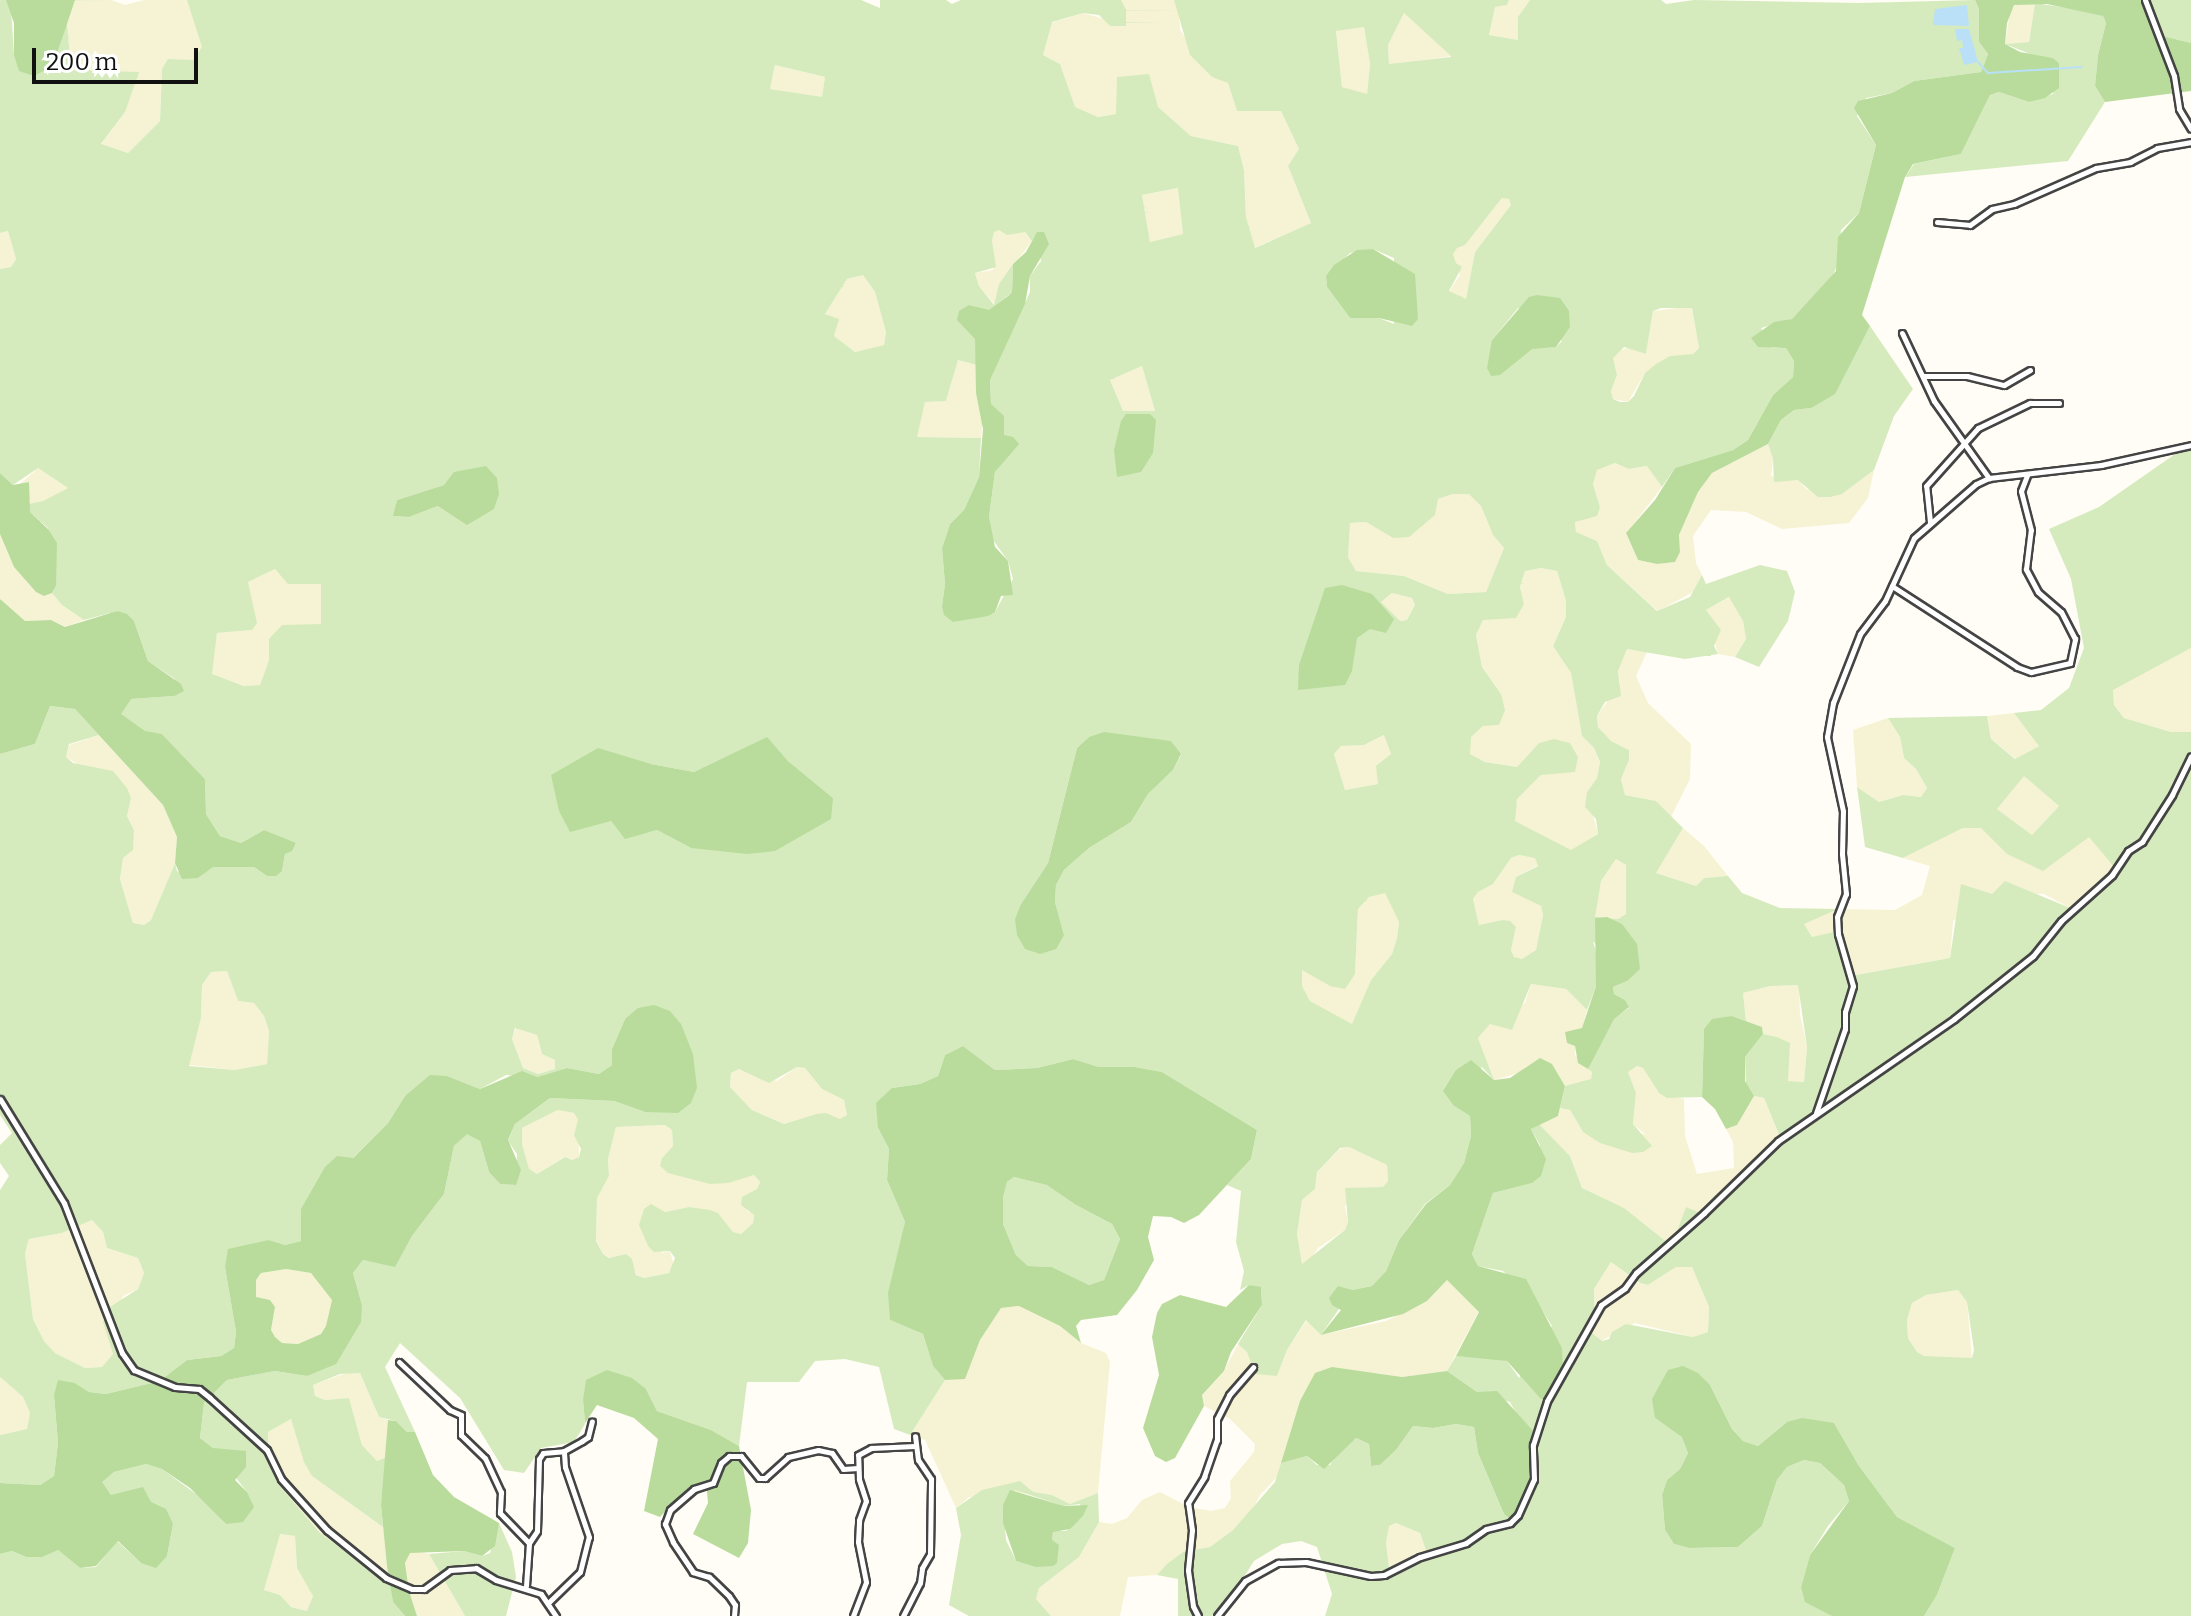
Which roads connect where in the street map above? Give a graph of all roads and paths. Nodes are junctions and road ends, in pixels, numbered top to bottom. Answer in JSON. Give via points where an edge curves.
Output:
{"nodes":[{"id":1,"x":2145,"y":0,"type":"edge"},
{"id":2,"x":2191,"y":129,"type":"edge"},
{"id":3,"x":2191,"y":142,"type":"edge"},
{"id":4,"x":1937,"y":222,"type":"dead end"},
{"id":5,"x":1902,"y":333,"type":"dead end"},
{"id":6,"x":2030,"y":370,"type":"dead end"},
{"id":7,"x":1923,"y":376,"type":"junction"},
{"id":8,"x":2059,"y":403,"type":"dead end"},
{"id":9,"x":1965,"y":441,"type":"junction"},
{"id":10,"x":2191,"y":445,"type":"edge"},
{"id":11,"x":2028,"y":475,"type":"junction"},
{"id":12,"x":1989,"y":478,"type":"junction"},
{"id":13,"x":1930,"y":523,"type":"junction"},
{"id":14,"x":1892,"y":586,"type":"junction"},
{"id":15,"x":2191,"y":756,"type":"edge"},
{"id":16,"x":0,"y":1099,"type":"edge"},
{"id":17,"x":1816,"y":1115,"type":"junction"},
{"id":18,"x":399,"y":1362,"type":"dead end"},
{"id":19,"x":1253,"y":1367,"type":"dead end"},
{"id":20,"x":592,"y":1421,"type":"dead end"},
{"id":21,"x":915,"y":1436,"type":"dead end"},
{"id":22,"x":915,"y":1446,"type":"junction"},
{"id":23,"x":564,"y":1451,"type":"junction"},
{"id":24,"x":858,"y":1468,"type":"junction"},
{"id":25,"x":529,"y":1543,"type":"junction"},
{"id":26,"x":526,"y":1587,"type":"junction"},
{"id":27,"x":549,"y":1602,"type":"junction"},
{"id":28,"x":556,"y":1616,"type":"edge"},
{"id":29,"x":734,"y":1616,"type":"edge"},
{"id":30,"x":853,"y":1616,"type":"edge"},
{"id":31,"x":903,"y":1616,"type":"edge"},
{"id":32,"x":1198,"y":1616,"type":"edge"},
{"id":33,"x":1217,"y":1616,"type":"edge"}],
"edges":[{"from":1,"to":2,"type":"street","via":[[2174,76],[2179,109]]},
{"from":3,"to":4,"type":"street","via":[[2103,165],[1992,209],[1970,225]]},
{"from":5,"to":7,"type":"street"},
{"from":6,"to":7,"type":"street","via":[[2004,385],[1967,376]]},
{"from":7,"to":9,"type":"street","via":[[1934,401]]},
{"from":8,"to":9,"type":"street","via":[[2030,403],[1978,428]]},
{"from":9,"to":12,"type":"street"},
{"from":9,"to":13,"type":"street","via":[[1926,486]]},
{"from":10,"to":11,"type":"street"},
{"from":11,"to":12,"type":"street"},
{"from":11,"to":14,"type":"street","via":[[2021,491],[2031,530],[2026,569],[2038,592],[2061,612],[2075,639],[2070,663],[2031,672],[2017,667]]},
{"from":12,"to":13,"type":"street"},
{"from":13,"to":14,"type":"street","via":[[1914,538]]},
{"from":14,"to":17,"type":"street","via":[[1860,634],[1833,703],[1827,737],[1843,811],[1846,894],[1837,917],[1838,934],[1853,986],[1845,1029]]},
{"from":15,"to":17,"type":"street","via":[[2142,842],[2033,956],[1954,1019]]},
{"from":16,"to":26,"type":"street","via":[[64,1203],[122,1353],[134,1370],[175,1387],[199,1389],[210,1398],[267,1450],[281,1479],[327,1530],[386,1578],[424,1589],[450,1570],[467,1566]]},
{"from":17,"to":33,"type":"street","via":[[1778,1141],[1601,1305],[1547,1401],[1535,1430],[1534,1479],[1510,1523],[1384,1575],[1306,1562],[1278,1563],[1245,1581]]},
{"from":18,"to":25,"type":"street","via":[[461,1415],[461,1435],[485,1458],[501,1492],[500,1513]]},
{"from":19,"to":32,"type":"street","via":[[1217,1419],[1217,1440],[1188,1503],[1188,1570]]},
{"from":20,"to":23,"type":"street","via":[[588,1437]]},
{"from":21,"to":22,"type":"street"},
{"from":22,"to":24,"type":"street","via":[[862,1450]]},
{"from":22,"to":31,"type":"street","via":[[931,1479],[930,1554]]},
{"from":23,"to":25,"type":"street","via":[[543,1453],[539,1459],[537,1531]]},
{"from":23,"to":27,"type":"street","via":[[589,1537],[580,1572]]},
{"from":24,"to":29,"type":"street","via":[[843,1469],[832,1453],[818,1450],[788,1457],[759,1478],[741,1456],[729,1456],[713,1483],[694,1489],[670,1510],[665,1524],[673,1542],[693,1572],[709,1577],[729,1596]]},
{"from":24,"to":30,"type":"street","via":[[866,1501],[858,1542],[866,1582]]},
{"from":25,"to":26,"type":"street"},
{"from":26,"to":27,"type":"street"},
{"from":27,"to":28,"type":"street"}]}
